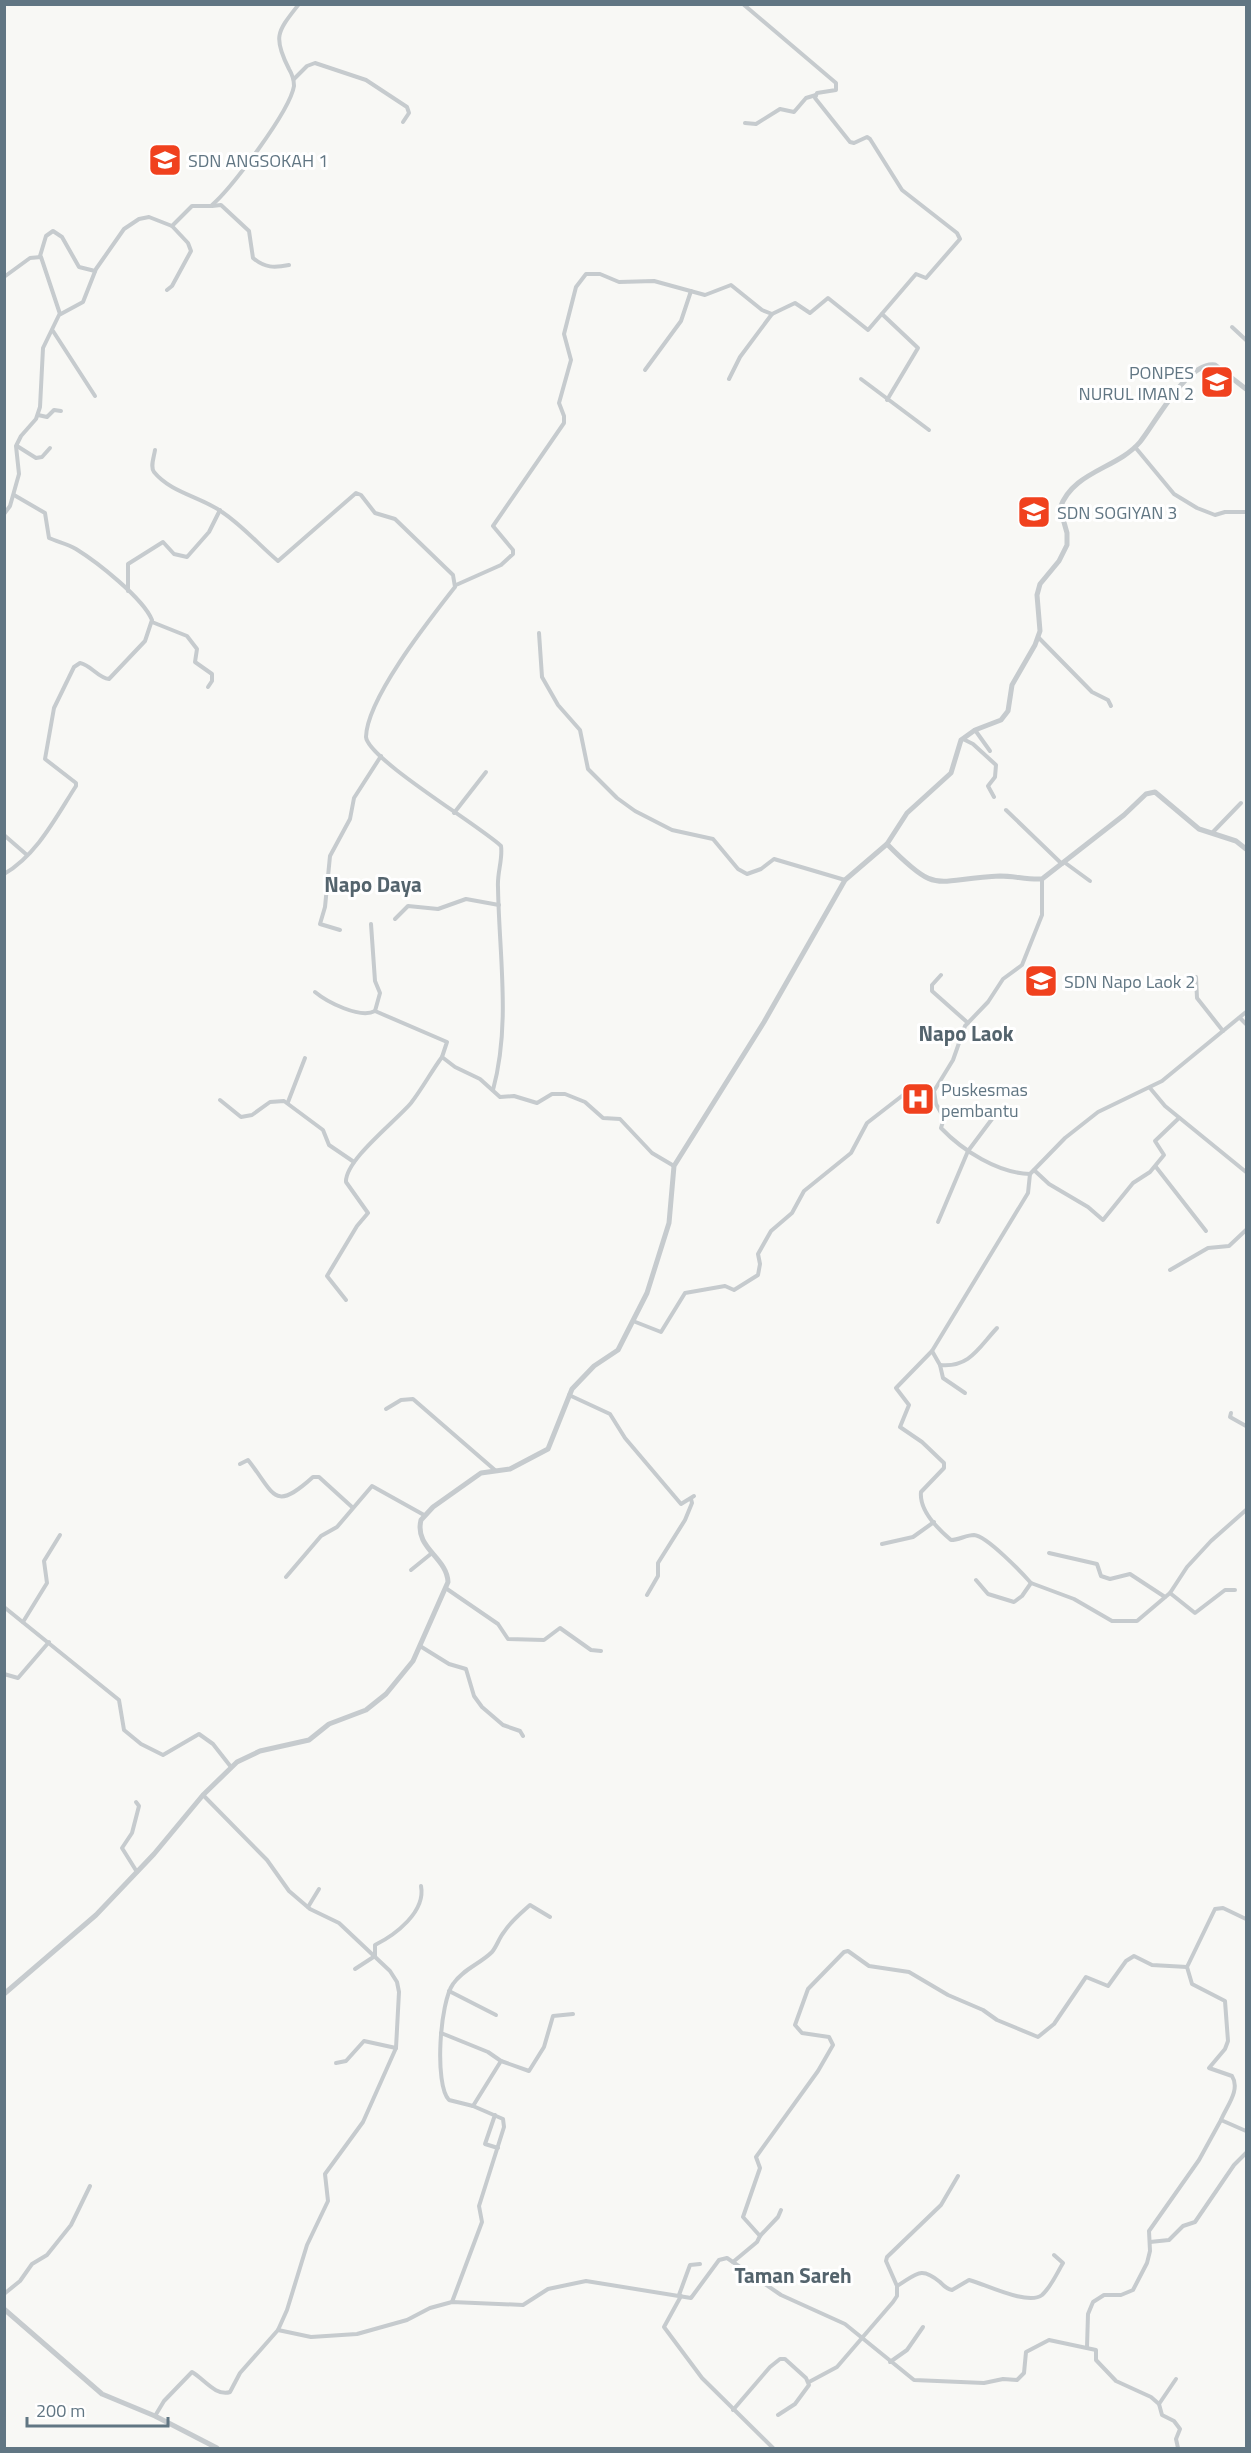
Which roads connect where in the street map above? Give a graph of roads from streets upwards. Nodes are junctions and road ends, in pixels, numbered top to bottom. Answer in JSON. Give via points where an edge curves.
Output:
{"nodes":[{"id":1,"x":300,"y":4,"type":"edge"},
{"id":2,"x":743,"y":4,"type":"edge"},
{"id":3,"x":294,"y":80,"type":"junction"},
{"id":4,"x":816,"y":95,"type":"junction"},
{"id":5,"x":403,"y":122,"type":"dead end"},
{"id":6,"x":745,"y":123,"type":"dead end"},
{"id":7,"x":211,"y":206,"type":"junction"},
{"id":8,"x":172,"y":226,"type":"junction"},
{"id":9,"x":40,"y":256,"type":"junction"},
{"id":10,"x":289,"y":265,"type":"dead end"},
{"id":11,"x":95,"y":271,"type":"junction"},
{"id":12,"x":4,"y":277,"type":"edge"},
{"id":13,"x":167,"y":290,"type":"dead end"},
{"id":14,"x":691,"y":291,"type":"junction"},
{"id":15,"x":60,"y":314,"type":"junction"},
{"id":16,"x":772,"y":314,"type":"junction"},
{"id":17,"x":882,"y":315,"type":"junction"},
{"id":18,"x":1232,"y":327,"type":"dead end"},
{"id":19,"x":53,"y":331,"type":"junction"},
{"id":20,"x":1246,"y":340,"type":"edge"},
{"id":21,"x":645,"y":370,"type":"dead end"},
{"id":22,"x":729,"y":379,"type":"dead end"},
{"id":23,"x":861,"y":380,"type":"dead end"},
{"id":24,"x":1246,"y":390,"type":"edge"},
{"id":25,"x":95,"y":396,"type":"dead end"},
{"id":26,"x":886,"y":400,"type":"junction"},
{"id":27,"x":60,"y":411,"type":"dead end"},
{"id":28,"x":38,"y":415,"type":"junction"},
{"id":29,"x":929,"y":430,"type":"dead end"},
{"id":30,"x":16,"y":446,"type":"junction"},
{"id":31,"x":1135,"y":447,"type":"junction"},
{"id":32,"x":50,"y":448,"type":"dead end"},
{"id":33,"x":155,"y":450,"type":"dead end"},
{"id":34,"x":14,"y":495,"type":"junction"},
{"id":35,"x":220,"y":510,"type":"junction"},
{"id":36,"x":1246,"y":512,"type":"edge"},
{"id":37,"x":4,"y":514,"type":"edge"},
{"id":38,"x":456,"y":585,"type":"junction"},
{"id":39,"x":128,"y":592,"type":"junction"},
{"id":40,"x":152,"y":622,"type":"junction"},
{"id":41,"x":539,"y":633,"type":"dead end"},
{"id":42,"x":1038,"y":637,"type":"junction"},
{"id":43,"x":208,"y":687,"type":"dead end"},
{"id":44,"x":1111,"y":706,"type":"dead end"},
{"id":45,"x":975,"y":730,"type":"junction"},
{"id":46,"x":963,"y":739,"type":"junction"},
{"id":47,"x":990,"y":751,"type":"dead end"},
{"id":48,"x":381,"y":756,"type":"junction"},
{"id":49,"x":486,"y":772,"type":"dead end"},
{"id":50,"x":994,"y":798,"type":"dead end"},
{"id":51,"x":1241,"y":803,"type":"dead end"},
{"id":52,"x":1006,"y":810,"type":"dead end"},
{"id":53,"x":454,"y":813,"type":"junction"},
{"id":54,"x":1212,"y":834,"type":"junction"},
{"id":55,"x":4,"y":835,"type":"edge"},
{"id":56,"x":887,"y":844,"type":"junction"},
{"id":57,"x":1246,"y":849,"type":"edge"},
{"id":58,"x":27,"y":855,"type":"junction"},
{"id":59,"x":1063,"y":863,"type":"junction"},
{"id":60,"x":4,"y":874,"type":"edge"},
{"id":61,"x":1042,"y":879,"type":"junction"},
{"id":62,"x":845,"y":880,"type":"junction"},
{"id":63,"x":1090,"y":881,"type":"dead end"},
{"id":64,"x":499,"y":905,"type":"junction"},
{"id":65,"x":395,"y":919,"type":"dead end"},
{"id":66,"x":372,"y":924,"type":"dead end"},
{"id":67,"x":339,"y":930,"type":"dead end"},
{"id":68,"x":941,"y":975,"type":"dead end"},
{"id":69,"x":1196,"y":977,"type":"dead end"},
{"id":70,"x":315,"y":992,"type":"dead end"},
{"id":71,"x":375,"y":1011,"type":"junction"},
{"id":72,"x":1246,"y":1012,"type":"edge"},
{"id":73,"x":1240,"y":1017,"type":"junction"},
{"id":74,"x":968,"y":1023,"type":"junction"},
{"id":75,"x":1246,"y":1024,"type":"edge"},
{"id":76,"x":1223,"y":1031,"type":"junction"},
{"id":77,"x":442,"y":1057,"type":"junction"},
{"id":78,"x":305,"y":1058,"type":"dead end"},
{"id":79,"x":1150,"y":1088,"type":"junction"},
{"id":80,"x":493,"y":1090,"type":"junction"},
{"id":81,"x":934,"y":1091,"type":"junction"},
{"id":82,"x":220,"y":1100,"type":"dead end"},
{"id":83,"x":288,"y":1102,"type":"junction"},
{"id":84,"x":998,"y":1111,"type":"dead end"},
{"id":85,"x":1179,"y":1118,"type":"junction"},
{"id":86,"x":968,"y":1151,"type":"junction"},
{"id":87,"x":354,"y":1162,"type":"junction"},
{"id":88,"x":674,"y":1166,"type":"junction"},
{"id":89,"x":1156,"y":1167,"type":"junction"},
{"id":90,"x":1032,"y":1172,"type":"junction"},
{"id":91,"x":1246,"y":1172,"type":"edge"},
{"id":92,"x":938,"y":1222,"type":"dead end"},
{"id":93,"x":1246,"y":1230,"type":"edge"},
{"id":94,"x":1206,"y":1231,"type":"dead end"},
{"id":95,"x":1170,"y":1270,"type":"dead end"},
{"id":96,"x":346,"y":1300,"type":"dead end"},
{"id":97,"x":633,"y":1321,"type":"junction"},
{"id":98,"x":997,"y":1328,"type":"dead end"},
{"id":99,"x":932,"y":1352,"type":"junction"},
{"id":100,"x":940,"y":1365,"type":"junction"},
{"id":101,"x":965,"y":1393,"type":"dead end"},
{"id":102,"x":569,"y":1394,"type":"junction"},
{"id":103,"x":386,"y":1409,"type":"dead end"},
{"id":104,"x":1231,"y":1413,"type":"dead end"},
{"id":105,"x":1246,"y":1426,"type":"edge"},
{"id":106,"x":240,"y":1464,"type":"dead end"},
{"id":107,"x":496,"y":1470,"type":"junction"},
{"id":108,"x":352,"y":1508,"type":"junction"},
{"id":109,"x":1246,"y":1510,"type":"edge"},
{"id":110,"x":424,"y":1515,"type":"junction"},
{"id":111,"x":934,"y":1522,"type":"junction"},
{"id":112,"x":60,"y":1535,"type":"dead end"},
{"id":113,"x":882,"y":1544,"type":"dead end"},
{"id":114,"x":432,"y":1553,"type":"junction"},
{"id":115,"x":1049,"y":1553,"type":"dead end"},
{"id":116,"x":411,"y":1570,"type":"dead end"},
{"id":117,"x":286,"y":1577,"type":"dead end"},
{"id":118,"x":976,"y":1580,"type":"dead end"},
{"id":119,"x":1031,"y":1583,"type":"junction"},
{"id":120,"x":447,"y":1589,"type":"junction"},
{"id":121,"x":1235,"y":1590,"type":"dead end"},
{"id":122,"x":1170,"y":1593,"type":"junction"},
{"id":123,"x":647,"y":1595,"type":"dead end"},
{"id":124,"x":1165,"y":1597,"type":"junction"},
{"id":125,"x":4,"y":1607,"type":"edge"},
{"id":126,"x":23,"y":1622,"type":"junction"},
{"id":127,"x":49,"y":1642,"type":"junction"},
{"id":128,"x":420,"y":1646,"type":"junction"},
{"id":129,"x":602,"y":1651,"type":"dead end"},
{"id":130,"x":4,"y":1674,"type":"edge"},
{"id":131,"x":523,"y":1736,"type":"dead end"},
{"id":132,"x":233,"y":1765,"type":"junction"},
{"id":133,"x":203,"y":1795,"type":"junction"},
{"id":134,"x":136,"y":1802,"type":"dead end"},
{"id":135,"x":137,"y":1873,"type":"junction"},
{"id":136,"x":421,"y":1886,"type":"dead end"},
{"id":137,"x":319,"y":1889,"type":"dead end"},
{"id":138,"x":308,"y":1907,"type":"junction"},
{"id":139,"x":550,"y":1917,"type":"dead end"},
{"id":140,"x":1246,"y":1919,"type":"edge"},
{"id":141,"x":375,"y":1956,"type":"junction"},
{"id":142,"x":1187,"y":1967,"type":"junction"},
{"id":143,"x":355,"y":1969,"type":"dead end"},
{"id":144,"x":449,"y":1991,"type":"junction"},
{"id":145,"x":4,"y":1994,"type":"edge"},
{"id":146,"x":573,"y":2014,"type":"dead end"},
{"id":147,"x":496,"y":2015,"type":"dead end"},
{"id":148,"x":441,"y":2033,"type":"junction"},
{"id":149,"x":396,"y":2048,"type":"junction"},
{"id":150,"x":501,"y":2061,"type":"junction"},
{"id":151,"x":336,"y":2063,"type":"dead end"},
{"id":152,"x":473,"y":2106,"type":"junction"},
{"id":153,"x":495,"y":2115,"type":"junction"},
{"id":154,"x":1221,"y":2120,"type":"junction"},
{"id":155,"x":1246,"y":2131,"type":"edge"},
{"id":156,"x":498,"y":2148,"type":"junction"},
{"id":157,"x":1246,"y":2153,"type":"edge"},
{"id":158,"x":958,"y":2176,"type":"dead end"},
{"id":159,"x":90,"y":2186,"type":"dead end"},
{"id":160,"x":781,"y":2210,"type":"dead end"},
{"id":161,"x":760,"y":2236,"type":"junction"},
{"id":162,"x":1150,"y":2242,"type":"junction"},
{"id":163,"x":1054,"y":2255,"type":"dead end"},
{"id":164,"x":733,"y":2262,"type":"junction"},
{"id":165,"x":700,"y":2264,"type":"dead end"},
{"id":166,"x":897,"y":2286,"type":"junction"},
{"id":167,"x":4,"y":2294,"type":"edge"},
{"id":168,"x":680,"y":2295,"type":"junction"},
{"id":169,"x":452,"y":2302,"type":"junction"},
{"id":170,"x":4,"y":2309,"type":"edge"},
{"id":171,"x":923,"y":2327,"type":"dead end"},
{"id":172,"x":278,"y":2330,"type":"junction"},
{"id":173,"x":862,"y":2338,"type":"junction"},
{"id":174,"x":1087,"y":2347,"type":"junction"},
{"id":175,"x":890,"y":2362,"type":"junction"},
{"id":176,"x":1176,"y":2379,"type":"dead end"},
{"id":177,"x":809,"y":2382,"type":"junction"},
{"id":178,"x":1159,"y":2404,"type":"junction"},
{"id":179,"x":733,"y":2410,"type":"junction"},
{"id":180,"x":778,"y":2415,"type":"dead end"},
{"id":181,"x":155,"y":2416,"type":"junction"},
{"id":182,"x":217,"y":2448,"type":"edge"},
{"id":183,"x":773,"y":2448,"type":"edge"},
{"id":184,"x":1178,"y":2448,"type":"edge"}],
"edges":[{"from":1,"to":3,"type":"street","via":[[279,30],[278,43]]},
{"from":2,"to":4,"type":"street","via":[[836,84],[836,90]]},
{"from":3,"to":5,"type":"street","via":[[315,63],[361,78],[407,108],[409,113]]},
{"from":3,"to":7,"type":"street","via":[[290,96],[262,146]]},
{"from":4,"to":6,"type":"street","via":[[806,98],[794,112],[780,109],[756,124]]},
{"from":4,"to":17,"type":"street","via":[[850,142],[868,137],[902,190],[960,236],[926,278],[916,274],[907,282]]},
{"from":7,"to":8,"type":"street","via":[[192,206]]},
{"from":7,"to":10,"type":"street","via":[[221,205],[246,227],[257,262],[271,268]]},
{"from":8,"to":11,"type":"street","via":[[154,218],[138,219],[117,236]]},
{"from":8,"to":13,"type":"street","via":[[191,251]]},
{"from":9,"to":11,"type":"street","via":[[46,236],[53,231],[62,237],[79,267]]},
{"from":9,"to":12,"type":"street","via":[[30,258]]},
{"from":9,"to":15,"type":"street"},
{"from":11,"to":15,"type":"street","via":[[82,304]]},
{"from":14,"to":16,"type":"street","via":[[709,295],[731,285]]},
{"from":14,"to":21,"type":"street","via":[[681,321]]},
{"from":14,"to":38,"type":"street","via":[[654,281],[619,282],[590,272],[581,277],[564,334],[571,362],[559,402],[564,423],[493,526],[513,554],[501,565]]},
{"from":15,"to":19,"type":"street"},
{"from":16,"to":17,"type":"street","via":[[795,303],[810,313],[828,298],[868,330]]},
{"from":16,"to":22,"type":"street"},
{"from":17,"to":26,"type":"street","via":[[918,351]]},
{"from":18,"to":20,"type":"street"},
{"from":19,"to":25,"type":"street"},
{"from":19,"to":28,"type":"street","via":[[42,351]]},
{"from":23,"to":26,"type":"street"},
{"from":24,"to":31,"type":"street","via":[[1210,364],[1173,393]]},
{"from":26,"to":29,"type":"street"},
{"from":27,"to":28,"type":"street","via":[[54,410],[47,417]]},
{"from":28,"to":30,"type":"street"},
{"from":30,"to":32,"type":"street","via":[[36,458]]},
{"from":30,"to":34,"type":"street","via":[[20,469]]},
{"from":31,"to":36,"type":"street","via":[[1174,494],[1197,508],[1215,515]]},
{"from":31,"to":42,"type":"street","via":[[1077,483],[1064,497],[1059,508],[1068,539],[1062,556],[1037,591]]},
{"from":33,"to":35,"type":"street","via":[[154,473],[174,488]]},
{"from":34,"to":37,"type":"street"},
{"from":34,"to":39,"type":"street","via":[[45,513],[49,538],[75,548]]},
{"from":35,"to":38,"type":"street","via":[[278,561],[358,493],[375,513],[395,519],[452,573]]},
{"from":35,"to":39,"type":"street","via":[[209,532],[187,557],[174,554],[163,542],[128,564]]},
{"from":38,"to":48,"type":"street","via":[[392,673],[369,722],[366,741]]},
{"from":39,"to":40,"type":"street","via":[[145,608]]},
{"from":40,"to":43,"type":"street","via":[[189,639],[197,649],[195,662],[212,674]]},
{"from":40,"to":58,"type":"street","via":[[142,644],[109,679],[85,664],[74,667],[54,708],[45,759],[76,786],[46,834]]},
{"from":41,"to":62,"type":"street","via":[[542,677],[558,705],[580,730],[588,769],[621,802],[672,830],[713,839],[747,874],[774,859]]},
{"from":42,"to":44,"type":"street"},
{"from":42,"to":45,"type":"street","via":[[1012,685],[1008,711],[1001,720]]},
{"from":45,"to":46,"type":"street"},
{"from":45,"to":47,"type":"street"},
{"from":46,"to":50,"type":"street","via":[[996,765],[995,777],[988,786]]},
{"from":46,"to":56,"type":"street","via":[[951,773],[907,813]]},
{"from":48,"to":53,"type":"street"},
{"from":48,"to":67,"type":"street","via":[[354,798],[350,819],[327,865],[320,924]]},
{"from":49,"to":53,"type":"street"},
{"from":51,"to":54,"type":"street"},
{"from":52,"to":59,"type":"street"},
{"from":53,"to":64,"type":"street","via":[[501,846]]},
{"from":54,"to":57,"type":"street","via":[[1236,841]]},
{"from":54,"to":59,"type":"street","via":[[1195,825],[1164,797],[1150,792]]},
{"from":55,"to":58,"type":"street"},
{"from":56,"to":61,"type":"street","via":[[916,873],[938,883],[998,876]]},
{"from":56,"to":62,"type":"street"},
{"from":58,"to":60,"type":"street"},
{"from":59,"to":61,"type":"street"},
{"from":59,"to":63,"type":"street"},
{"from":61,"to":74,"type":"street","via":[[1042,915],[1022,965],[1003,979]]},
{"from":62,"to":88,"type":"street","via":[[764,1022]]},
{"from":64,"to":65,"type":"street","via":[[466,899],[438,909],[408,906]]},
{"from":64,"to":80,"type":"street","via":[[503,1040]]},
{"from":66,"to":71,"type":"street","via":[[375,981],[380,993]]},
{"from":68,"to":74,"type":"street","via":[[932,991]]},
{"from":69,"to":76,"type":"street","via":[[1197,998]]},
{"from":70,"to":71,"type":"street","via":[[364,1014]]},
{"from":71,"to":77,"type":"street","via":[[447,1042]]},
{"from":72,"to":73,"type":"street"},
{"from":73,"to":75,"type":"street"},
{"from":73,"to":76,"type":"street"},
{"from":74,"to":81,"type":"street","via":[[953,1060]]},
{"from":76,"to":79,"type":"street"},
{"from":77,"to":80,"type":"street"},
{"from":77,"to":87,"type":"street","via":[[411,1103]]},
{"from":78,"to":83,"type":"street"},
{"from":79,"to":85,"type":"street"},
{"from":79,"to":90,"type":"street","via":[[1104,1108],[1065,1138]]},
{"from":80,"to":88,"type":"street","via":[[500,1097],[514,1096],[537,1103],[552,1094],[573,1096],[603,1118],[620,1119],[652,1153]]},
{"from":81,"to":86,"type":"street","via":[[944,1118],[941,1128]]},
{"from":81,"to":97,"type":"street","via":[[907,1092],[867,1123],[851,1153],[807,1188],[792,1213],[771,1232],[758,1254],[758,1275],[734,1290],[725,1286],[685,1293],[661,1332]]},
{"from":82,"to":83,"type":"street","via":[[241,1117],[252,1115],[270,1102]]},
{"from":83,"to":87,"type":"street","via":[[323,1130],[329,1145]]},
{"from":84,"to":86,"type":"street"},
{"from":85,"to":89,"type":"street","via":[[1155,1141],[1164,1155]]},
{"from":85,"to":91,"type":"street"},
{"from":86,"to":90,"type":"street","via":[[1016,1172]]},
{"from":86,"to":92,"type":"street"},
{"from":87,"to":96,"type":"street","via":[[346,1179],[368,1213],[327,1276]]},
{"from":88,"to":97,"type":"street","via":[[669,1223],[647,1293]]},
{"from":89,"to":90,"type":"street","via":[[1133,1183],[1103,1220]]},
{"from":89,"to":94,"type":"street"},
{"from":90,"to":99,"type":"street","via":[[1028,1192]]},
{"from":93,"to":95,"type":"street","via":[[1229,1246],[1208,1248]]},
{"from":97,"to":102,"type":"street","via":[[618,1350],[594,1366]]},
{"from":98,"to":100,"type":"street","via":[[968,1361]]},
{"from":99,"to":100,"type":"street"},
{"from":99,"to":111,"type":"street","via":[[896,1388],[909,1405],[900,1427],[944,1463],[944,1468],[921,1492],[922,1506]]},
{"from":100,"to":101,"type":"street","via":[[943,1378]]},
{"from":102,"to":107,"type":"street","via":[[548,1449],[516,1466]]},
{"from":102,"to":123,"type":"street","via":[[610,1414],[625,1438],[681,1504],[693,1497],[685,1520],[658,1563],[658,1576]]},
{"from":103,"to":107,"type":"street","via":[[413,1399]]},
{"from":104,"to":105,"type":"street","via":[[1230,1417]]},
{"from":106,"to":108,"type":"street","via":[[248,1460],[280,1497],[288,1497],[313,1476],[318,1477]]},
{"from":107,"to":110,"type":"street","via":[[474,1477]]},
{"from":108,"to":110,"type":"street","via":[[372,1486]]},
{"from":108,"to":117,"type":"street","via":[[337,1527],[321,1536]]},
{"from":109,"to":122,"type":"street","via":[[1210,1541]]},
{"from":110,"to":114,"type":"street","via":[[421,1538]]},
{"from":111,"to":113,"type":"street","via":[[913,1537]]},
{"from":111,"to":119,"type":"street","via":[[953,1541],[972,1535],[988,1541]]},
{"from":112,"to":126,"type":"street","via":[[44,1562],[47,1583]]},
{"from":114,"to":116,"type":"street"},
{"from":114,"to":120,"type":"street","via":[[447,1574]]},
{"from":115,"to":124,"type":"street","via":[[1097,1564],[1101,1576],[1107,1579],[1130,1575]]},
{"from":118,"to":119,"type":"street","via":[[988,1594],[1014,1602]]},
{"from":119,"to":124,"type":"street","via":[[1074,1599],[1112,1621],[1142,1620]]},
{"from":120,"to":128,"type":"street"},
{"from":120,"to":129,"type":"street","via":[[498,1624],[510,1640],[544,1640],[560,1628],[591,1650]]},
{"from":121,"to":122,"type":"street","via":[[1225,1590],[1195,1614]]},
{"from":122,"to":124,"type":"street"},
{"from":125,"to":126,"type":"street"},
{"from":126,"to":127,"type":"street"},
{"from":127,"to":130,"type":"street","via":[[18,1678]]},
{"from":127,"to":132,"type":"street","via":[[119,1700],[122,1726],[135,1740],[163,1755],[199,1734]]},
{"from":128,"to":131,"type":"street","via":[[449,1664],[466,1669],[474,1696],[482,1707],[503,1725],[517,1728]]},
{"from":128,"to":132,"type":"street","via":[[386,1694],[366,1710],[329,1724],[309,1740],[260,1751]]},
{"from":132,"to":133,"type":"street"},
{"from":133,"to":135,"type":"street"},
{"from":133,"to":138,"type":"street","via":[[267,1860],[289,1892]]},
{"from":134,"to":135,"type":"street","via":[[132,1833],[122,1848]]},
{"from":135,"to":145,"type":"street","via":[[87,1923]]},
{"from":136,"to":141,"type":"street","via":[[416,1908],[396,1934],[375,1945]]},
{"from":137,"to":138,"type":"street"},
{"from":138,"to":141,"type":"street","via":[[339,1923]]},
{"from":139,"to":144,"type":"street","via":[[530,1905],[511,1922],[492,1952],[461,1974]]},
{"from":140,"to":142,"type":"street","via":[[1223,1908],[1215,1909]]},
{"from":141,"to":143,"type":"street"},
{"from":141,"to":149,"type":"street","via":[[397,1982]]},
{"from":142,"to":154,"type":"street","via":[[1192,1984],[1225,2001],[1228,2041],[1223,2053],[1209,2067],[1232,2076],[1235,2083]]},
{"from":142,"to":161,"type":"street","via":[[1152,1965],[1134,1956],[1107,1987],[1086,1977],[1054,2024],[1034,2037],[909,1972],[869,1966],[844,1952],[808,1989],[795,2025],[802,2033],[829,2037],[833,2045],[756,2157],[760,2168],[743,2217]]},
{"from":144,"to":147,"type":"street"},
{"from":144,"to":148,"type":"street"},
{"from":146,"to":150,"type":"street","via":[[553,2016],[544,2047],[529,2072]]},
{"from":148,"to":150,"type":"street"},
{"from":148,"to":152,"type":"street","via":[[445,2095],[449,2100]]},
{"from":149,"to":151,"type":"street","via":[[364,2041],[346,2061]]},
{"from":149,"to":172,"type":"street","via":[[363,2122],[325,2174],[328,2201],[307,2244],[296,2287]]},
{"from":150,"to":152,"type":"street"},
{"from":152,"to":153,"type":"street"},
{"from":153,"to":156,"type":"street","via":[[504,2123]]},
{"from":153,"to":156,"type":"street","via":[[485,2144]]},
{"from":154,"to":155,"type":"street"},
{"from":154,"to":162,"type":"street","via":[[1199,2160],[1149,2231]]},
{"from":156,"to":169,"type":"street","via":[[479,2206],[482,2222]]},
{"from":157,"to":162,"type":"street","via":[[1195,2222],[1183,2226],[1169,2240]]},
{"from":158,"to":166,"type":"street","via":[[941,2205],[887,2257]]},
{"from":159,"to":167,"type":"street","via":[[71,2225],[47,2255],[32,2264]]},
{"from":160,"to":161,"type":"street"},
{"from":161,"to":164,"type":"street"},
{"from":162,"to":174,"type":"street","via":[[1147,2263],[1133,2290],[1093,2301],[1088,2314]]},
{"from":163,"to":166,"type":"street","via":[[1063,2263],[1039,2297],[1017,2297],[969,2280],[952,2290],[924,2271]]},
{"from":164,"to":168,"type":"street","via":[[721,2259],[693,2296]]},
{"from":164,"to":173,"type":"street","via":[[781,2295],[832,2316]]},
{"from":165,"to":168,"type":"street","via":[[690,2265]]},
{"from":166,"to":173,"type":"street","via":[[897,2298]]},
{"from":168,"to":169,"type":"street","via":[[586,2281],[548,2289],[523,2305]]},
{"from":168,"to":179,"type":"street","via":[[664,2327],[702,2378]]},
{"from":169,"to":172,"type":"street","via":[[407,2320],[333,2338]]},
{"from":170,"to":181,"type":"street","via":[[94,2389]]},
{"from":171,"to":175,"type":"street","via":[[907,2350]]},
{"from":172,"to":181,"type":"street","via":[[240,2373],[230,2392],[212,2388],[192,2372]]},
{"from":173,"to":175,"type":"street"},
{"from":173,"to":177,"type":"street","via":[[837,2367]]},
{"from":174,"to":175,"type":"street","via":[[1042,2342],[1026,2352],[1020,2379],[990,2383],[919,2382]]},
{"from":174,"to":178,"type":"street","via":[[1096,2350],[1096,2360],[1116,2381],[1145,2393]]},
{"from":176,"to":178,"type":"street"},
{"from":177,"to":179,"type":"street","via":[[790,2363],[780,2359]]},
{"from":177,"to":180,"type":"street","via":[[795,2404]]},
{"from":178,"to":184,"type":"street","via":[[1162,2415],[1180,2428]]},
{"from":179,"to":183,"type":"street"},
{"from":181,"to":182,"type":"street"}]}
